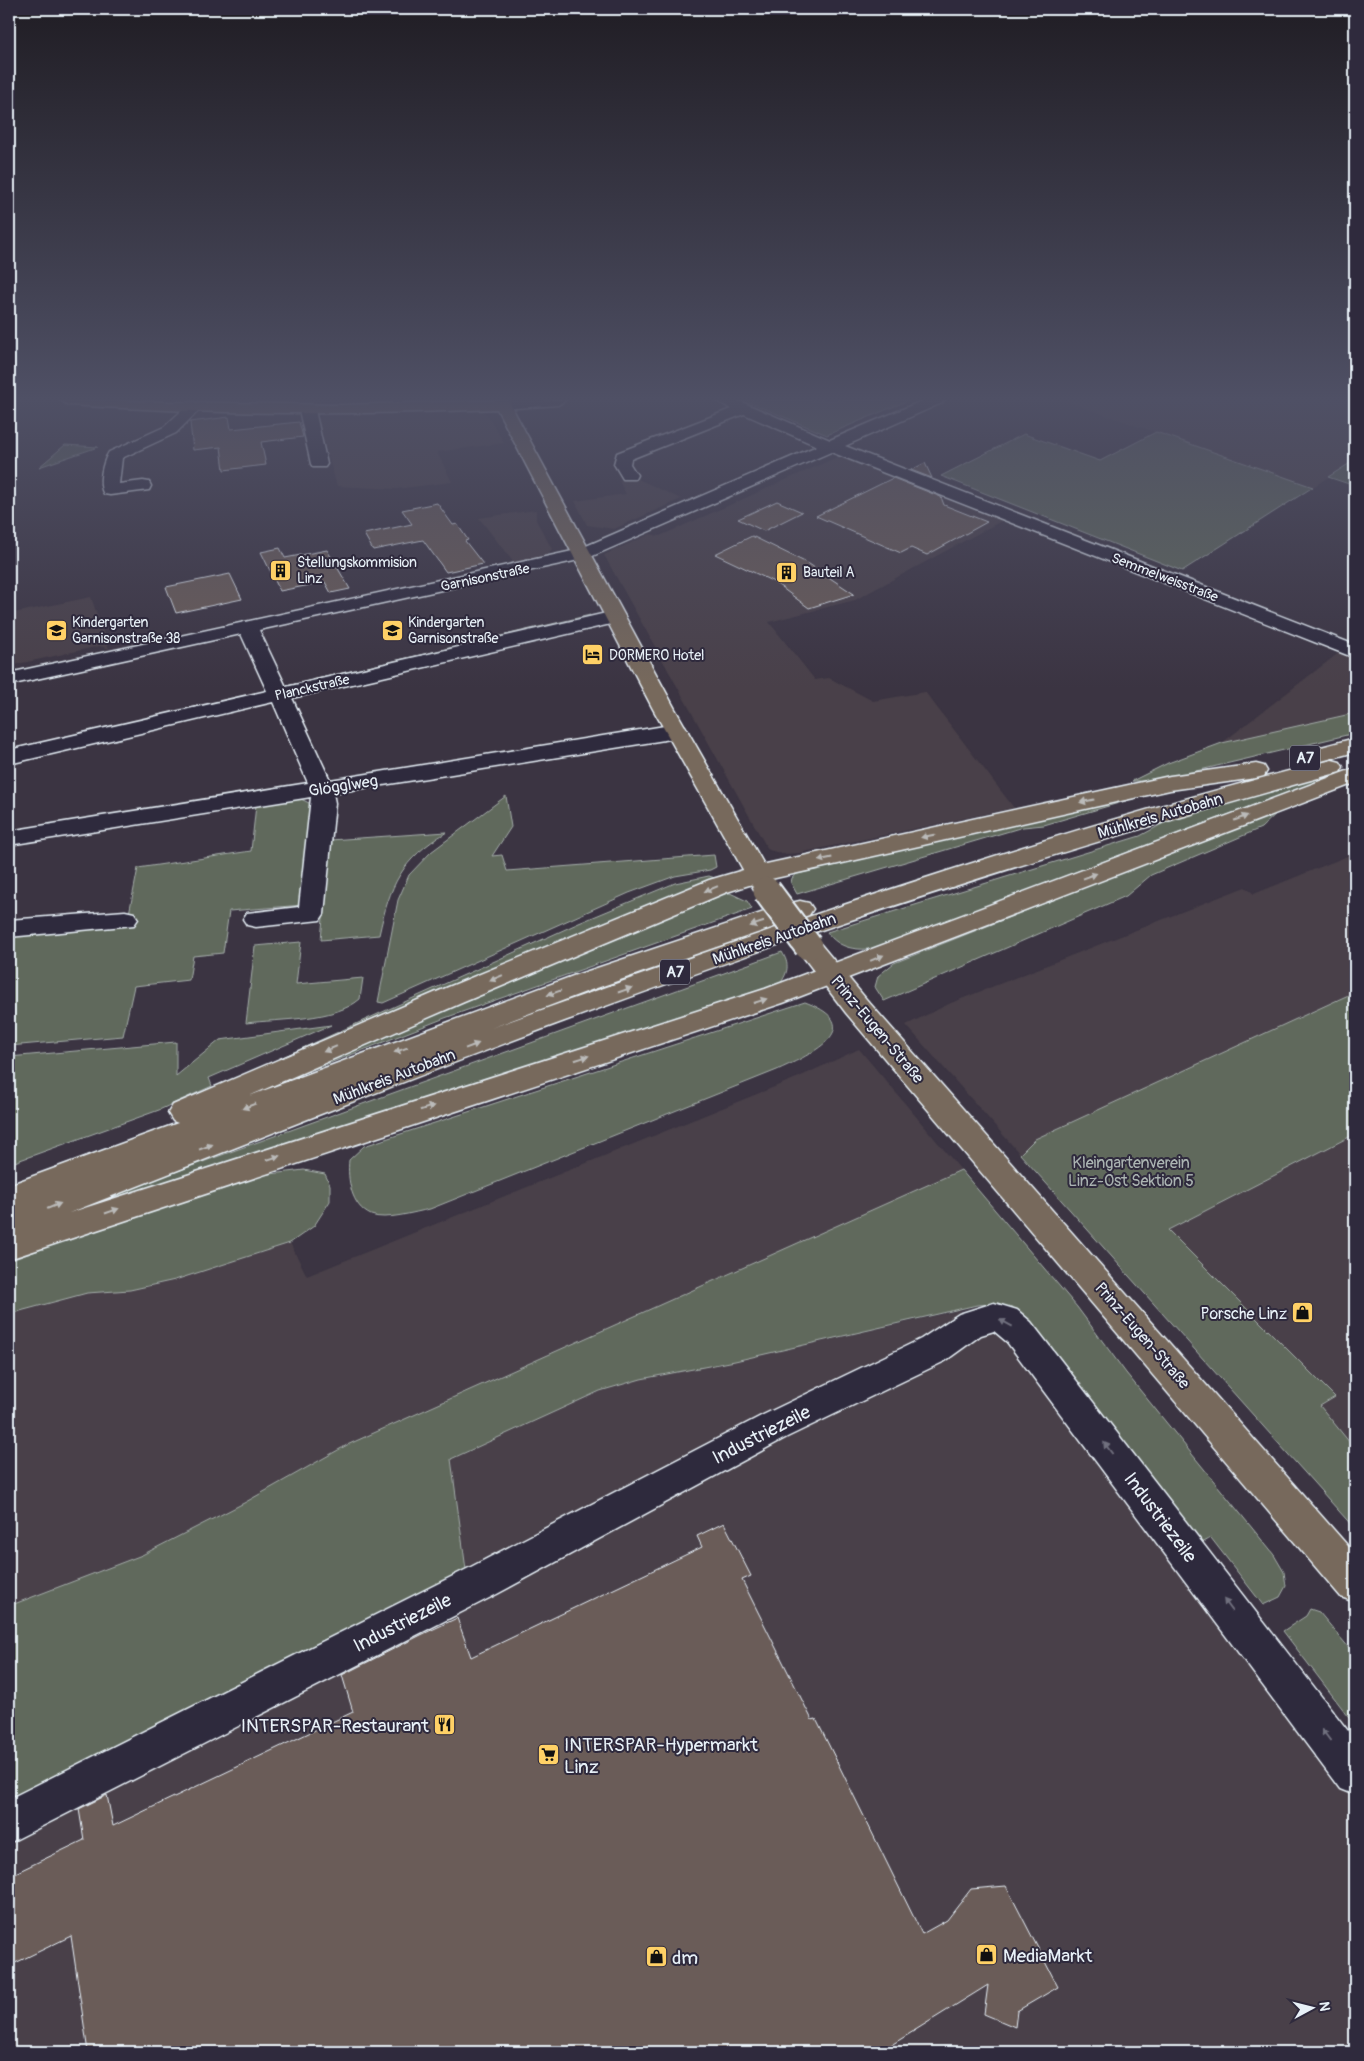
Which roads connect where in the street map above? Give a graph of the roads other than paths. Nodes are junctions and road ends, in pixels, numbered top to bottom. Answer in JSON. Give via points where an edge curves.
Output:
{"nodes":[{"id":1,"x":551,"y":496,"type":"edge"},
{"id":2,"x":715,"y":496,"type":"edge"},
{"id":3,"x":958,"y":496,"type":"edge"},
{"id":4,"x":582,"y":554,"type":"junction"},
{"id":5,"x":616,"y":617,"type":"junction"},
{"id":6,"x":248,"y":627,"type":"junction"},
{"id":7,"x":1355,"y":652,"type":"edge"},
{"id":8,"x":9,"y":679,"type":"edge"},
{"id":9,"x":278,"y":695,"type":"junction"},
{"id":10,"x":676,"y":731,"type":"junction"},
{"id":11,"x":1355,"y":745,"type":"edge"},
{"id":12,"x":9,"y":757,"type":"edge"},
{"id":13,"x":1355,"y":761,"type":"edge"},
{"id":14,"x":1256,"y":771,"type":"junction"},
{"id":15,"x":1355,"y":776,"type":"edge"},
{"id":16,"x":321,"y":788,"type":"junction"},
{"id":17,"x":9,"y":838,"type":"edge"},
{"id":18,"x":762,"y":882,"type":"junction"},
{"id":19,"x":125,"y":918,"type":"dead end"},
{"id":20,"x":256,"y":919,"type":"dead end"},
{"id":21,"x":9,"y":929,"type":"edge"},
{"id":22,"x":832,"y":975,"type":"junction"},
{"id":23,"x":53,"y":1181,"type":"junction"},
{"id":24,"x":9,"y":1198,"type":"edge"},
{"id":25,"x":9,"y":1224,"type":"edge"},
{"id":26,"x":9,"y":1246,"type":"edge"},
{"id":27,"x":1355,"y":1584,"type":"edge"},
{"id":28,"x":1355,"y":1774,"type":"edge"},
{"id":29,"x":9,"y":1822,"type":"edge"}],
"edges":[{"from":1,"to":4,"type":"main road","name":"Prinz-Eugen-Straße"},
{"from":2,"to":4,"type":"street","name":"Garnisonstraße"},
{"from":3,"to":7,"type":"street","name":"Semmelweisstraße"},
{"from":4,"to":5,"type":"main road","name":"Prinz-Eugen-Straße"},
{"from":4,"to":6,"type":"street","name":"Garnisonstraße"},
{"from":5,"to":9,"type":"street","name":"Planckstraße"},
{"from":5,"to":10,"type":"main road","name":"Prinz-Eugen-Straße"},
{"from":6,"to":8,"type":"street","name":"Garnisonstraße"},
{"from":6,"to":9,"type":"street"},
{"from":9,"to":12,"type":"street","name":"Planckstraße"},
{"from":9,"to":16,"type":"street"},
{"from":10,"to":16,"type":"street","name":"Glögglweg"},
{"from":10,"to":18,"type":"main road","name":"Prinz-Eugen-Straße"},
{"from":11,"to":14,"type":"main road","name":"Mühlkreis Autobahn","number":"A7"},
{"from":25,"to":13,"type":"main road","name":"Mühlkreis Autobahn","number":"A7","one_way":true,"via":[[504,1034],[734,952],[891,898],[1135,822]]},
{"from":14,"to":18,"type":"main road","one_way":true,"via":[[1170,783]]},
{"from":14,"to":23,"type":"main road","name":"Mühlkreis Autobahn","number":"A7","one_way":true,"via":[[999,845],[689,946]]},
{"from":22,"to":15,"type":"main road","one_way":true},
{"from":16,"to":17,"type":"street","name":"Glögglweg"},
{"from":16,"to":20,"type":"street","via":[[323,803],[311,914]]},
{"from":18,"to":22,"type":"main road","name":"Prinz-Eugen-Straße","bridge":true},
{"from":18,"to":23,"type":"main road","one_way":true,"via":[[718,886],[609,931],[204,1104],[134,1136]]},
{"from":19,"to":21,"type":"street"},
{"from":26,"to":22,"type":"main road","one_way":true},
{"from":22,"to":27,"type":"main road","name":"Prinz-Eugen-Straße"},
{"from":23,"to":24,"type":"main road","name":"Mühlkreis Autobahn","number":"A7"},
{"from":28,"to":29,"type":"street","name":"Industriezeile","one_way":true,"via":[[1019,1332],[1005,1320],[994,1317],[971,1324],[933,1350],[775,1426],[483,1581]]}]}
